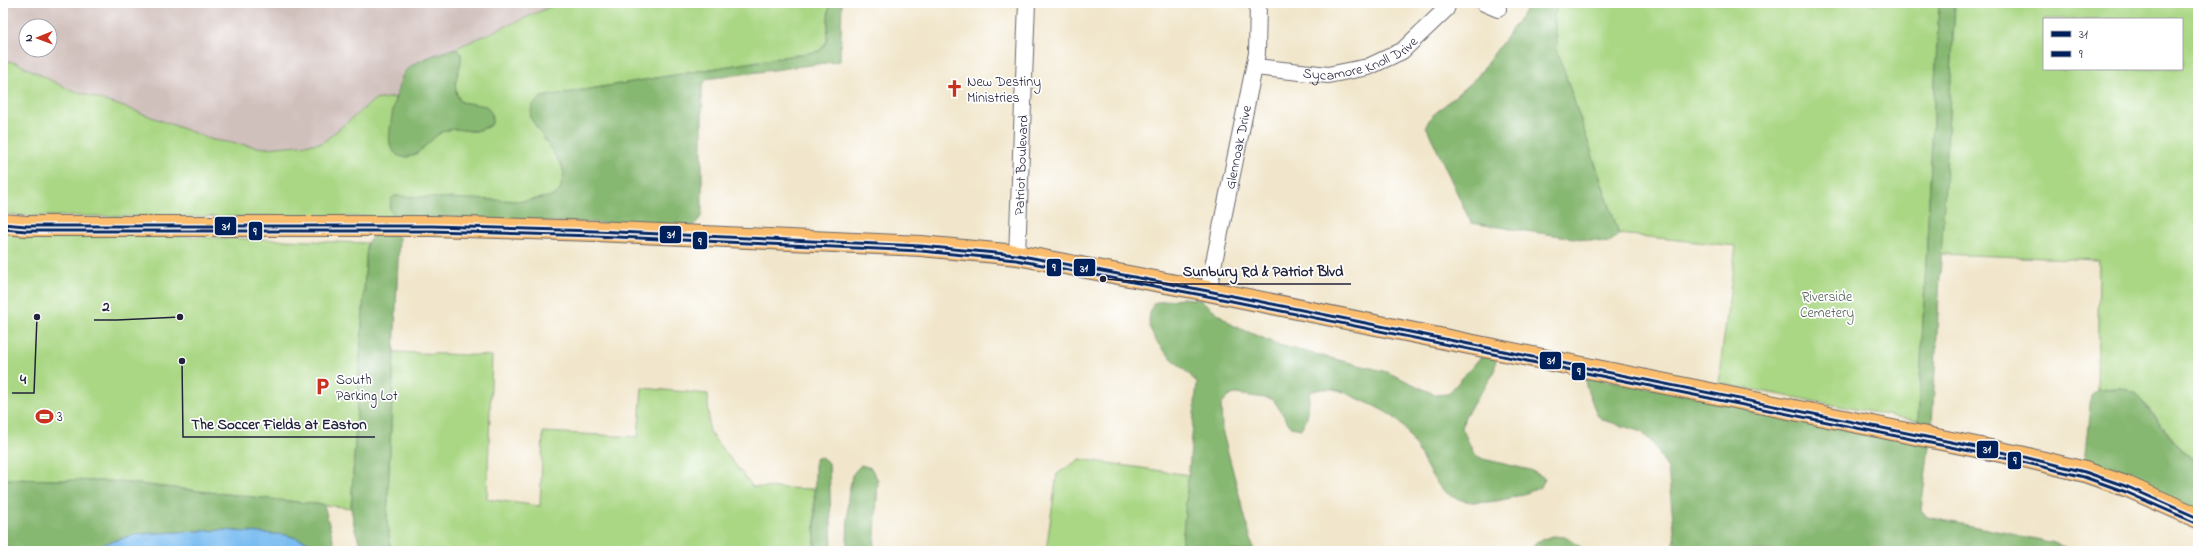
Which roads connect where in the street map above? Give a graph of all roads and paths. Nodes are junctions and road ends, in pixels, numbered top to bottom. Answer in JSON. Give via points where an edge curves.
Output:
{"nodes":[{"id":1,"x":1027,"y":3,"type":"edge"},
{"id":2,"x":1258,"y":3,"type":"edge"},
{"id":3,"x":1448,"y":3,"type":"edge"},
{"id":4,"x":1254,"y":67,"type":"junction"},
{"id":5,"x":3,"y":224,"type":"edge"},
{"id":6,"x":1018,"y":255,"type":"junction"},
{"id":7,"x":1208,"y":291,"type":"junction"},
{"id":8,"x":2198,"y":518,"type":"edge"}],
"edges":[{"from":1,"to":6,"type":"street","name":"Patriot Boulevard"},
{"from":2,"to":4,"type":"street","name":"Glennoak Drive","via":[[1257,54]]},
{"from":3,"to":4,"type":"street","name":"Sycamore Knoll Drive","via":[[1446,9],[1402,51],[1368,67],[1328,76]]},
{"from":4,"to":7,"type":"street","name":"Glennoak Drive"},
{"from":5,"to":6,"type":"main road","via":[[499,228],[921,246]]},
{"from":6,"to":7,"type":"main road"},
{"from":7,"to":8,"type":"main road","via":[[2020,456],[2085,472],[2135,490]]}]}
